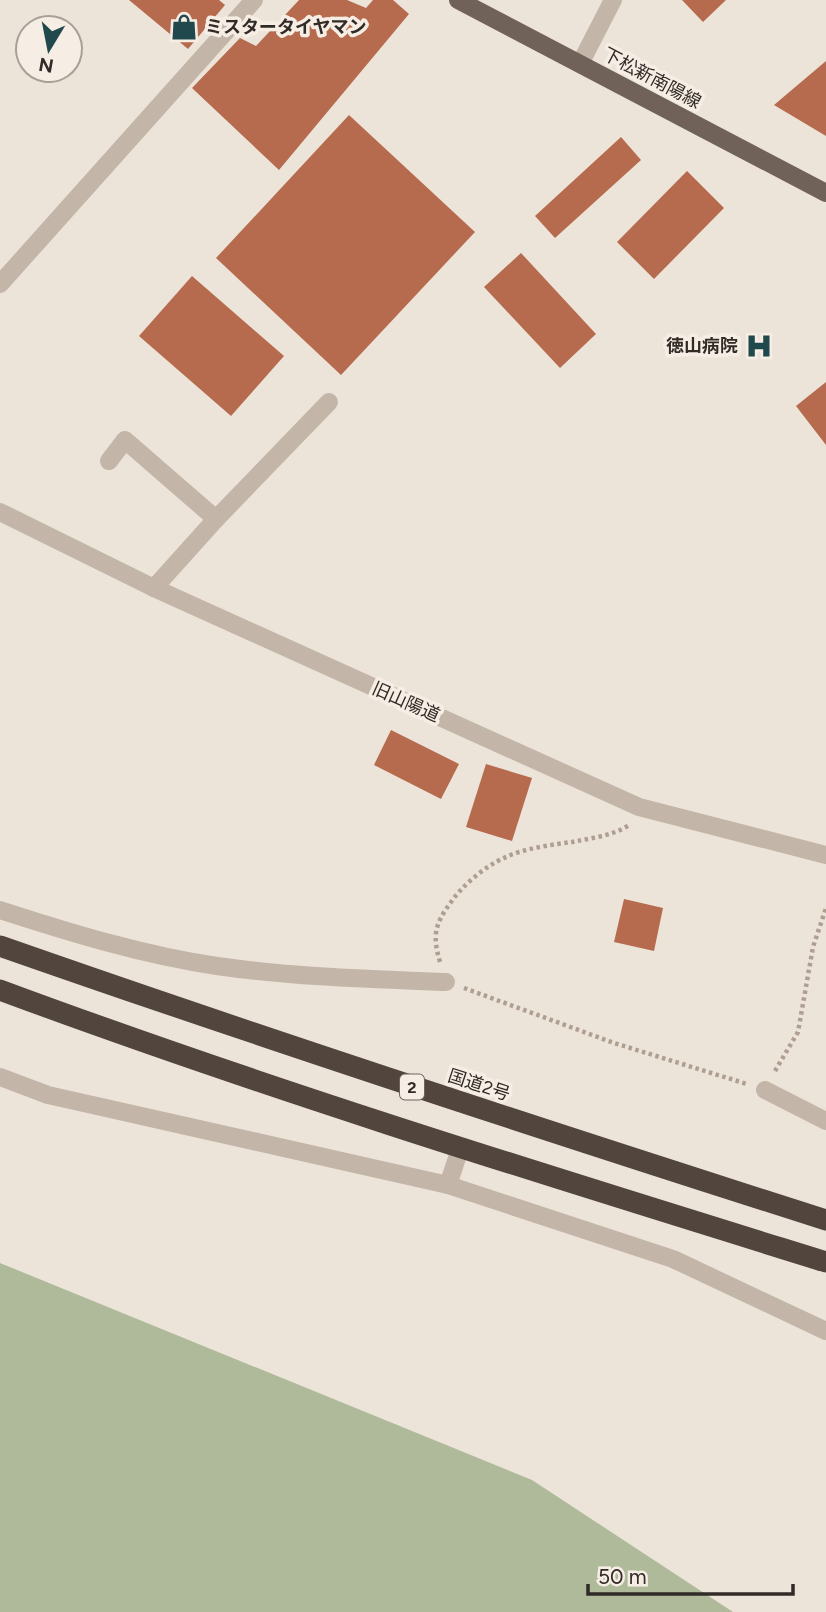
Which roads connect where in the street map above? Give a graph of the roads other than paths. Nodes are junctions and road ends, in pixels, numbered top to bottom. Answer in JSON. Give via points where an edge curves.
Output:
{"nodes":[{"id":1,"x":254,"y":0,"type":"edge"},
{"id":2,"x":458,"y":0,"type":"edge"},
{"id":3,"x":613,"y":0,"type":"edge"},
{"id":4,"x":580,"y":64,"type":"junction"},
{"id":5,"x":826,"y":193,"type":"edge"},
{"id":6,"x":0,"y":284,"type":"edge"},
{"id":7,"x":329,"y":402,"type":"dead end"},
{"id":8,"x":109,"y":461,"type":"dead end"},
{"id":9,"x":0,"y":512,"type":"edge"},
{"id":10,"x":216,"y":519,"type":"junction"},
{"id":11,"x":153,"y":588,"type":"junction"},
{"id":12,"x":826,"y":855,"type":"edge"},
{"id":13,"x":0,"y":910,"type":"edge"},
{"id":14,"x":0,"y":946,"type":"edge"},
{"id":15,"x":446,"y":982,"type":"road end"},
{"id":16,"x":0,"y":990,"type":"edge"},
{"id":17,"x":0,"y":1077,"type":"edge"},
{"id":18,"x":765,"y":1090,"type":"road end"},
{"id":19,"x":826,"y":1121,"type":"edge"},
{"id":20,"x":460,"y":1149,"type":"junction"},
{"id":21,"x":448,"y":1185,"type":"junction"},
{"id":22,"x":826,"y":1220,"type":"edge"},
{"id":23,"x":826,"y":1262,"type":"edge"},
{"id":24,"x":826,"y":1331,"type":"edge"}],
"edges":[{"from":1,"to":6,"type":"street"},
{"from":2,"to":4,"type":"main road","name":"下松新南陽線"},
{"from":3,"to":4,"type":"street"},
{"from":4,"to":5,"type":"main road","name":"下松新南陽線"},
{"from":7,"to":10,"type":"street"},
{"from":8,"to":10,"type":"street","via":[[125,440]]},
{"from":9,"to":11,"type":"street","name":"旧山陽道"},
{"from":10,"to":11,"type":"street"},
{"from":11,"to":12,"type":"street","name":"旧山陽道","via":[[639,807]]},
{"from":13,"to":15,"type":"street","via":[[93,940],[215,966],[325,978]]},
{"from":14,"to":22,"type":"highway","name":"国道2号","number":"2","via":[[479,1109]]},
{"from":16,"to":20,"type":"highway","via":[[136,1041]]},
{"from":17,"to":21,"type":"street","via":[[48,1095]]},
{"from":18,"to":19,"type":"street"},
{"from":20,"to":21,"type":"street"},
{"from":20,"to":23,"type":"highway"},
{"from":21,"to":24,"type":"street","via":[[673,1259]]}]}
